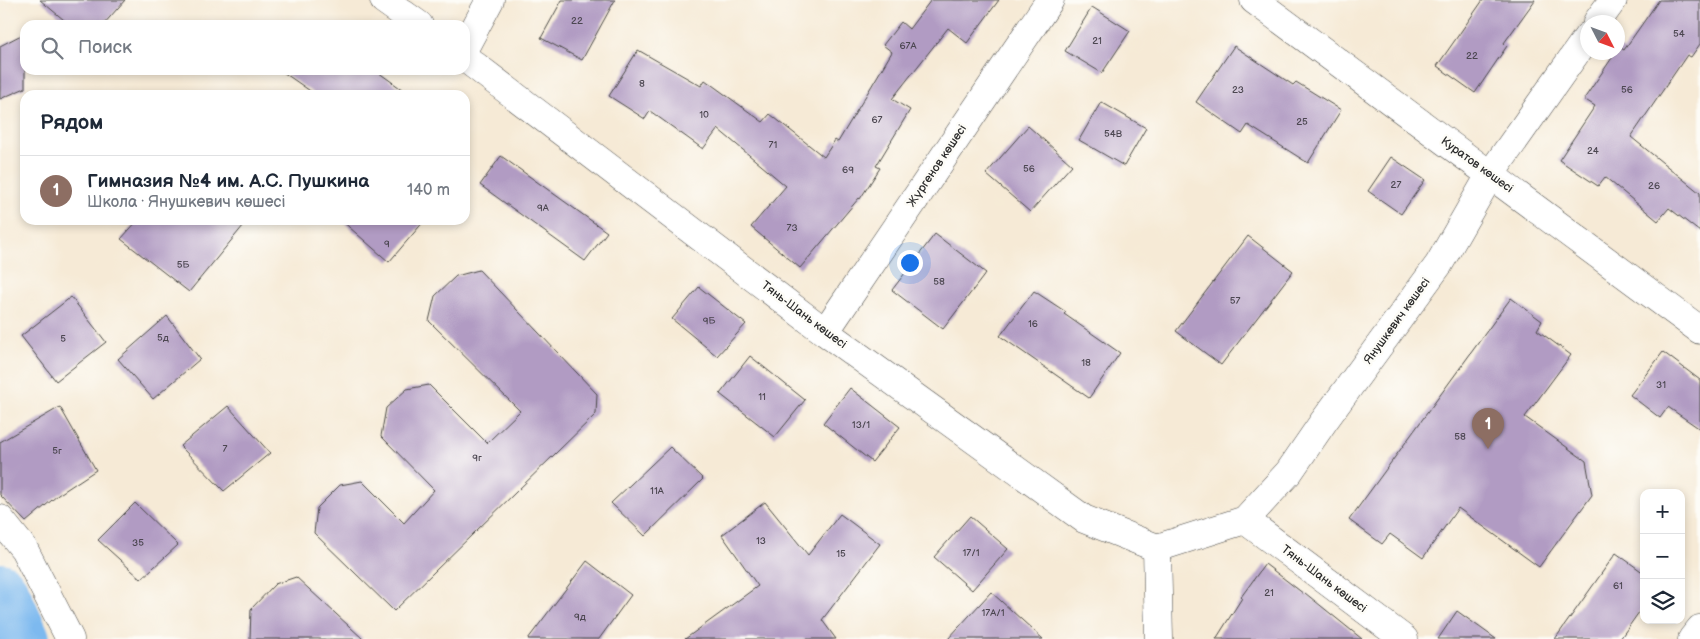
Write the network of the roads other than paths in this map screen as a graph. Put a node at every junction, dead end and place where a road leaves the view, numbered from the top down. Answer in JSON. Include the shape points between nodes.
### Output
{"nodes":[{"id":1,"x":384,"y":0,"type":"edge"},
{"id":2,"x":490,"y":0,"type":"edge"},
{"id":3,"x":1050,"y":0,"type":"edge"},
{"id":4,"x":1254,"y":0,"type":"edge"},
{"id":5,"x":1613,"y":0,"type":"edge"},
{"id":6,"x":1602,"y":15,"type":"edge"},
{"id":7,"x":412,"y":20,"type":"edge"},
{"id":8,"x":470,"y":38,"type":"edge"},
{"id":9,"x":1580,"y":47,"type":"edge"},
{"id":10,"x":470,"y":62,"type":"edge"},
{"id":11,"x":1490,"y":175,"type":"junction"},
{"id":12,"x":1700,"y":330,"type":"edge"},
{"id":13,"x":825,"y":332,"type":"junction"},
{"id":14,"x":0,"y":519,"type":"edge"},
{"id":15,"x":1245,"y":520,"type":"junction"},
{"id":16,"x":1157,"y":548,"type":"junction"},
{"id":17,"x":1700,"y":629,"type":"edge"},
{"id":18,"x":70,"y":639,"type":"edge"},
{"id":19,"x":1159,"y":639,"type":"edge"},
{"id":20,"x":1404,"y":639,"type":"edge"},
{"id":21,"x":1692,"y":639,"type":"edge"}],
"edges":[{"from":1,"to":7,"type":"street"},
{"from":2,"to":8,"type":"street"},
{"from":3,"to":13,"type":"street","name":"Жүргенов көшесі"},
{"from":4,"to":11,"type":"street","name":"Куратов көшесі"},
{"from":5,"to":6,"type":"street"},
{"from":9,"to":11,"type":"street","name":"Янушкевич көшесі"},
{"from":10,"to":13,"type":"street","name":"Тянь-Шань көшесі"},
{"from":11,"to":12,"type":"street","name":"Куратов көшесі"},
{"from":11,"to":15,"type":"street","name":"Янушкевич көшесі","via":[[1439,264],[1289,472]]},
{"from":13,"to":16,"type":"street","name":"Тянь-Шань көшесі","via":[[1084,519]]},
{"from":14,"to":18,"type":"street","via":[[24,549]]},
{"from":15,"to":16,"type":"street","name":"Янушкевич көшесі"},
{"from":15,"to":20,"type":"street","name":"Тянь-Шань көшесі"},
{"from":16,"to":19,"type":"street"},
{"from":17,"to":21,"type":"street"}]}
